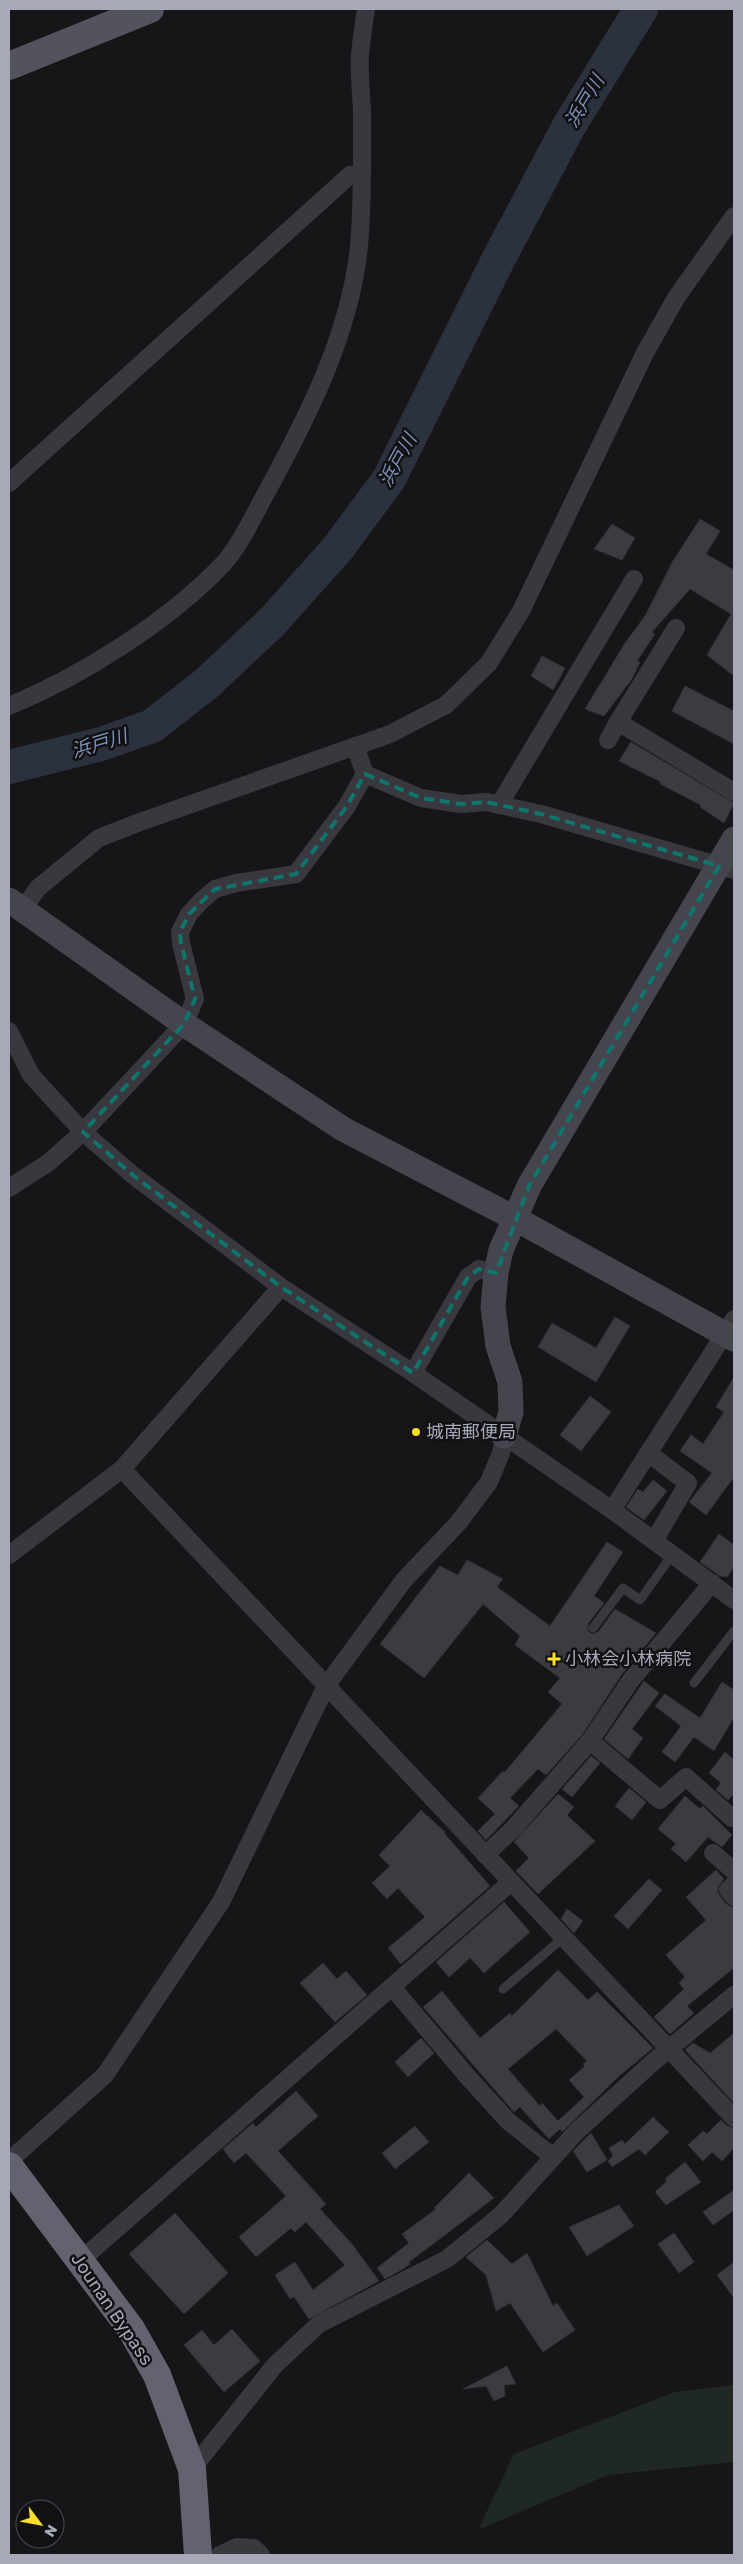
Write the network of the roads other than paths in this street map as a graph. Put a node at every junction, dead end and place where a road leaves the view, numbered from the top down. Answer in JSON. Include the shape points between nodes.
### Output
{"nodes":[{"id":1,"x":150,"y":9,"type":"edge"},
{"id":2,"x":366,"y":9,"type":"edge"},
{"id":3,"x":9,"y":66,"type":"edge"},
{"id":4,"x":361,"y":174,"type":"junction"},
{"id":5,"x":734,"y":216,"type":"edge"},
{"id":6,"x":9,"y":483,"type":"edge"},
{"id":7,"x":634,"y":579,"type":"dead end"},
{"id":8,"x":676,"y":628,"type":"dead end"},
{"id":9,"x":9,"y":706,"type":"edge"},
{"id":10,"x":618,"y":722,"type":"junction"},
{"id":11,"x":608,"y":740,"type":"dead end"},
{"id":12,"x":355,"y":746,"type":"junction"},
{"id":13,"x":365,"y":774,"type":"junction"},
{"id":14,"x":734,"y":792,"type":"edge"},
{"id":15,"x":499,"y":805,"type":"junction"},
{"id":16,"x":734,"y":839,"type":"edge"},
{"id":17,"x":726,"y":868,"type":"edge"},
{"id":18,"x":16,"y":904,"type":"edge"},
{"id":19,"x":184,"y":1024,"type":"junction"},
{"id":20,"x":9,"y":1031,"type":"edge"},
{"id":21,"x":83,"y":1132,"type":"junction"},
{"id":22,"x":9,"y":1188,"type":"edge"},
{"id":23,"x":514,"y":1218,"type":"junction"},
{"id":24,"x":496,"y":1272,"type":"junction"},
{"id":25,"x":281,"y":1287,"type":"junction"},
{"id":26,"x":731,"y":1331,"type":"edge"},
{"id":27,"x":413,"y":1372,"type":"junction"},
{"id":28,"x":504,"y":1436,"type":"junction"},
{"id":29,"x":648,"y":1453,"type":"junction"},
{"id":30,"x":122,"y":1469,"type":"junction"},
{"id":31,"x":612,"y":1510,"type":"junction"},
{"id":32,"x":654,"y":1541,"type":"junction"},
{"id":33,"x":9,"y":1555,"type":"edge"},
{"id":34,"x":672,"y":1555,"type":"junction"},
{"id":35,"x":712,"y":1583,"type":"junction"},
{"id":36,"x":734,"y":1600,"type":"edge"},
{"id":37,"x":593,"y":1628,"type":"dead end"},
{"id":38,"x":734,"y":1631,"type":"edge"},
{"id":39,"x":694,"y":1683,"type":"dead end"},
{"id":40,"x":326,"y":1686,"type":"junction"},
{"id":41,"x":590,"y":1741,"type":"junction"},
{"id":42,"x":734,"y":1816,"type":"edge"},
{"id":43,"x":713,"y":1853,"type":"dead end"},
{"id":44,"x":485,"y":1855,"type":"junction"},
{"id":45,"x":734,"y":1871,"type":"edge"},
{"id":46,"x":511,"y":1882,"type":"junction"},
{"id":47,"x":734,"y":1884,"type":"edge"},
{"id":48,"x":734,"y":1898,"type":"edge"},
{"id":49,"x":563,"y":1938,"type":"junction"},
{"id":50,"x":392,"y":1987,"type":"junction"},
{"id":51,"x":503,"y":1989,"type":"dead end"},
{"id":52,"x":734,"y":1995,"type":"edge"},
{"id":53,"x":669,"y":2051,"type":"junction"},
{"id":54,"x":734,"y":2118,"type":"edge"},
{"id":55,"x":553,"y":2157,"type":"junction"},
{"id":56,"x":9,"y":2161,"type":"edge"},
{"id":57,"x":9,"y":2166,"type":"edge"},
{"id":58,"x":81,"y":2260,"type":"junction"},
{"id":59,"x":192,"y":2469,"type":"junction"},
{"id":60,"x":198,"y":2555,"type":"edge"},
{"id":61,"x":220,"y":2555,"type":"edge"},
{"id":62,"x":261,"y":2555,"type":"edge"}],
"edges":[{"from":1,"to":3,"type":"main road"},
{"from":2,"to":4,"type":"street","via":[[360,56]]},
{"from":4,"to":6,"type":"street","via":[[350,176]]},
{"from":4,"to":9,"type":"street","via":[[359,247],[348,303],[335,345],[302,429],[225,562],[185,601],[105,656],[37,695]]},
{"from":5,"to":12,"type":"street","via":[[676,298],[644,353],[521,611],[489,663],[446,705],[390,734]]},
{"from":7,"to":15,"type":"street"},
{"from":8,"to":10,"type":"street"},
{"from":10,"to":11,"type":"street"},
{"from":10,"to":14,"type":"street"},
{"from":12,"to":13,"type":"street"},
{"from":12,"to":18,"type":"street","via":[[99,838]]},
{"from":13,"to":15,"type":"street","via":[[421,798]]},
{"from":13,"to":19,"type":"street","via":[[348,806],[296,874],[216,889],[189,914],[180,932],[180,943],[195,1000]]},
{"from":15,"to":17,"type":"street","via":[[541,814]]},
{"from":16,"to":17,"type":"street"},
{"from":17,"to":23,"type":"street","via":[[528,1186]]},
{"from":18,"to":19,"type":"street"},
{"from":19,"to":21,"type":"street"},
{"from":19,"to":23,"type":"street","via":[[343,1129]]},
{"from":20,"to":21,"type":"street","via":[[30,1075]]},
{"from":21,"to":22,"type":"street","via":[[48,1163]]},
{"from":21,"to":25,"type":"street","via":[[134,1176]]},
{"from":23,"to":24,"type":"street"},
{"from":23,"to":26,"type":"street"},
{"from":24,"to":27,"type":"street","via":[[479,1269],[468,1277]]},
{"from":24,"to":28,"type":"street","via":[[493,1307],[498,1346],[510,1382],[511,1412]]},
{"from":25,"to":27,"type":"street"},
{"from":25,"to":30,"type":"street"},
{"from":26,"to":29,"type":"street"},
{"from":27,"to":28,"type":"street"},
{"from":28,"to":31,"type":"street"},
{"from":28,"to":40,"type":"street","via":[[489,1482],[459,1522],[404,1580]]},
{"from":29,"to":31,"type":"street"},
{"from":29,"to":32,"type":"street","via":[[688,1484]]},
{"from":30,"to":33,"type":"street"},
{"from":30,"to":40,"type":"street"},
{"from":31,"to":32,"type":"street"},
{"from":32,"to":34,"type":"street"},
{"from":34,"to":35,"type":"street"},
{"from":34,"to":37,"type":"lane","via":[[640,1600],[623,1588]]},
{"from":35,"to":36,"type":"street"},
{"from":35,"to":41,"type":"street","via":[[632,1680]]},
{"from":38,"to":39,"type":"lane"},
{"from":40,"to":44,"type":"street"},
{"from":40,"to":56,"type":"street","via":[[221,1902],[199,1935],[105,2075]]},
{"from":41,"to":42,"type":"street","via":[[660,1800],[686,1777],[732,1818]]},
{"from":41,"to":44,"type":"street","via":[[514,1829]]},
{"from":43,"to":45,"type":"street"},
{"from":44,"to":46,"type":"street"},
{"from":46,"to":49,"type":"street"},
{"from":46,"to":50,"type":"street"},
{"from":47,"to":48,"type":"street","via":[[728,1890]]},
{"from":49,"to":51,"type":"lane"},
{"from":49,"to":53,"type":"street"},
{"from":50,"to":55,"type":"street","via":[[508,2121]]},
{"from":50,"to":58,"type":"street"},
{"from":52,"to":53,"type":"street"},
{"from":53,"to":54,"type":"street"},
{"from":53,"to":55,"type":"street","via":[[576,2132]]},
{"from":55,"to":59,"type":"street","via":[[501,2215],[447,2259],[319,2324],[275,2365]]},
{"from":57,"to":58,"type":"highway","name":"Jounan Bypass"},
{"from":58,"to":59,"type":"highway","name":"Jounan Bypass","via":[[130,2329],[157,2375]]},
{"from":59,"to":60,"type":"highway","name":"Jounan Bypass"},
{"from":61,"to":62,"type":"street","via":[[237,2547],[254,2548]]}]}
